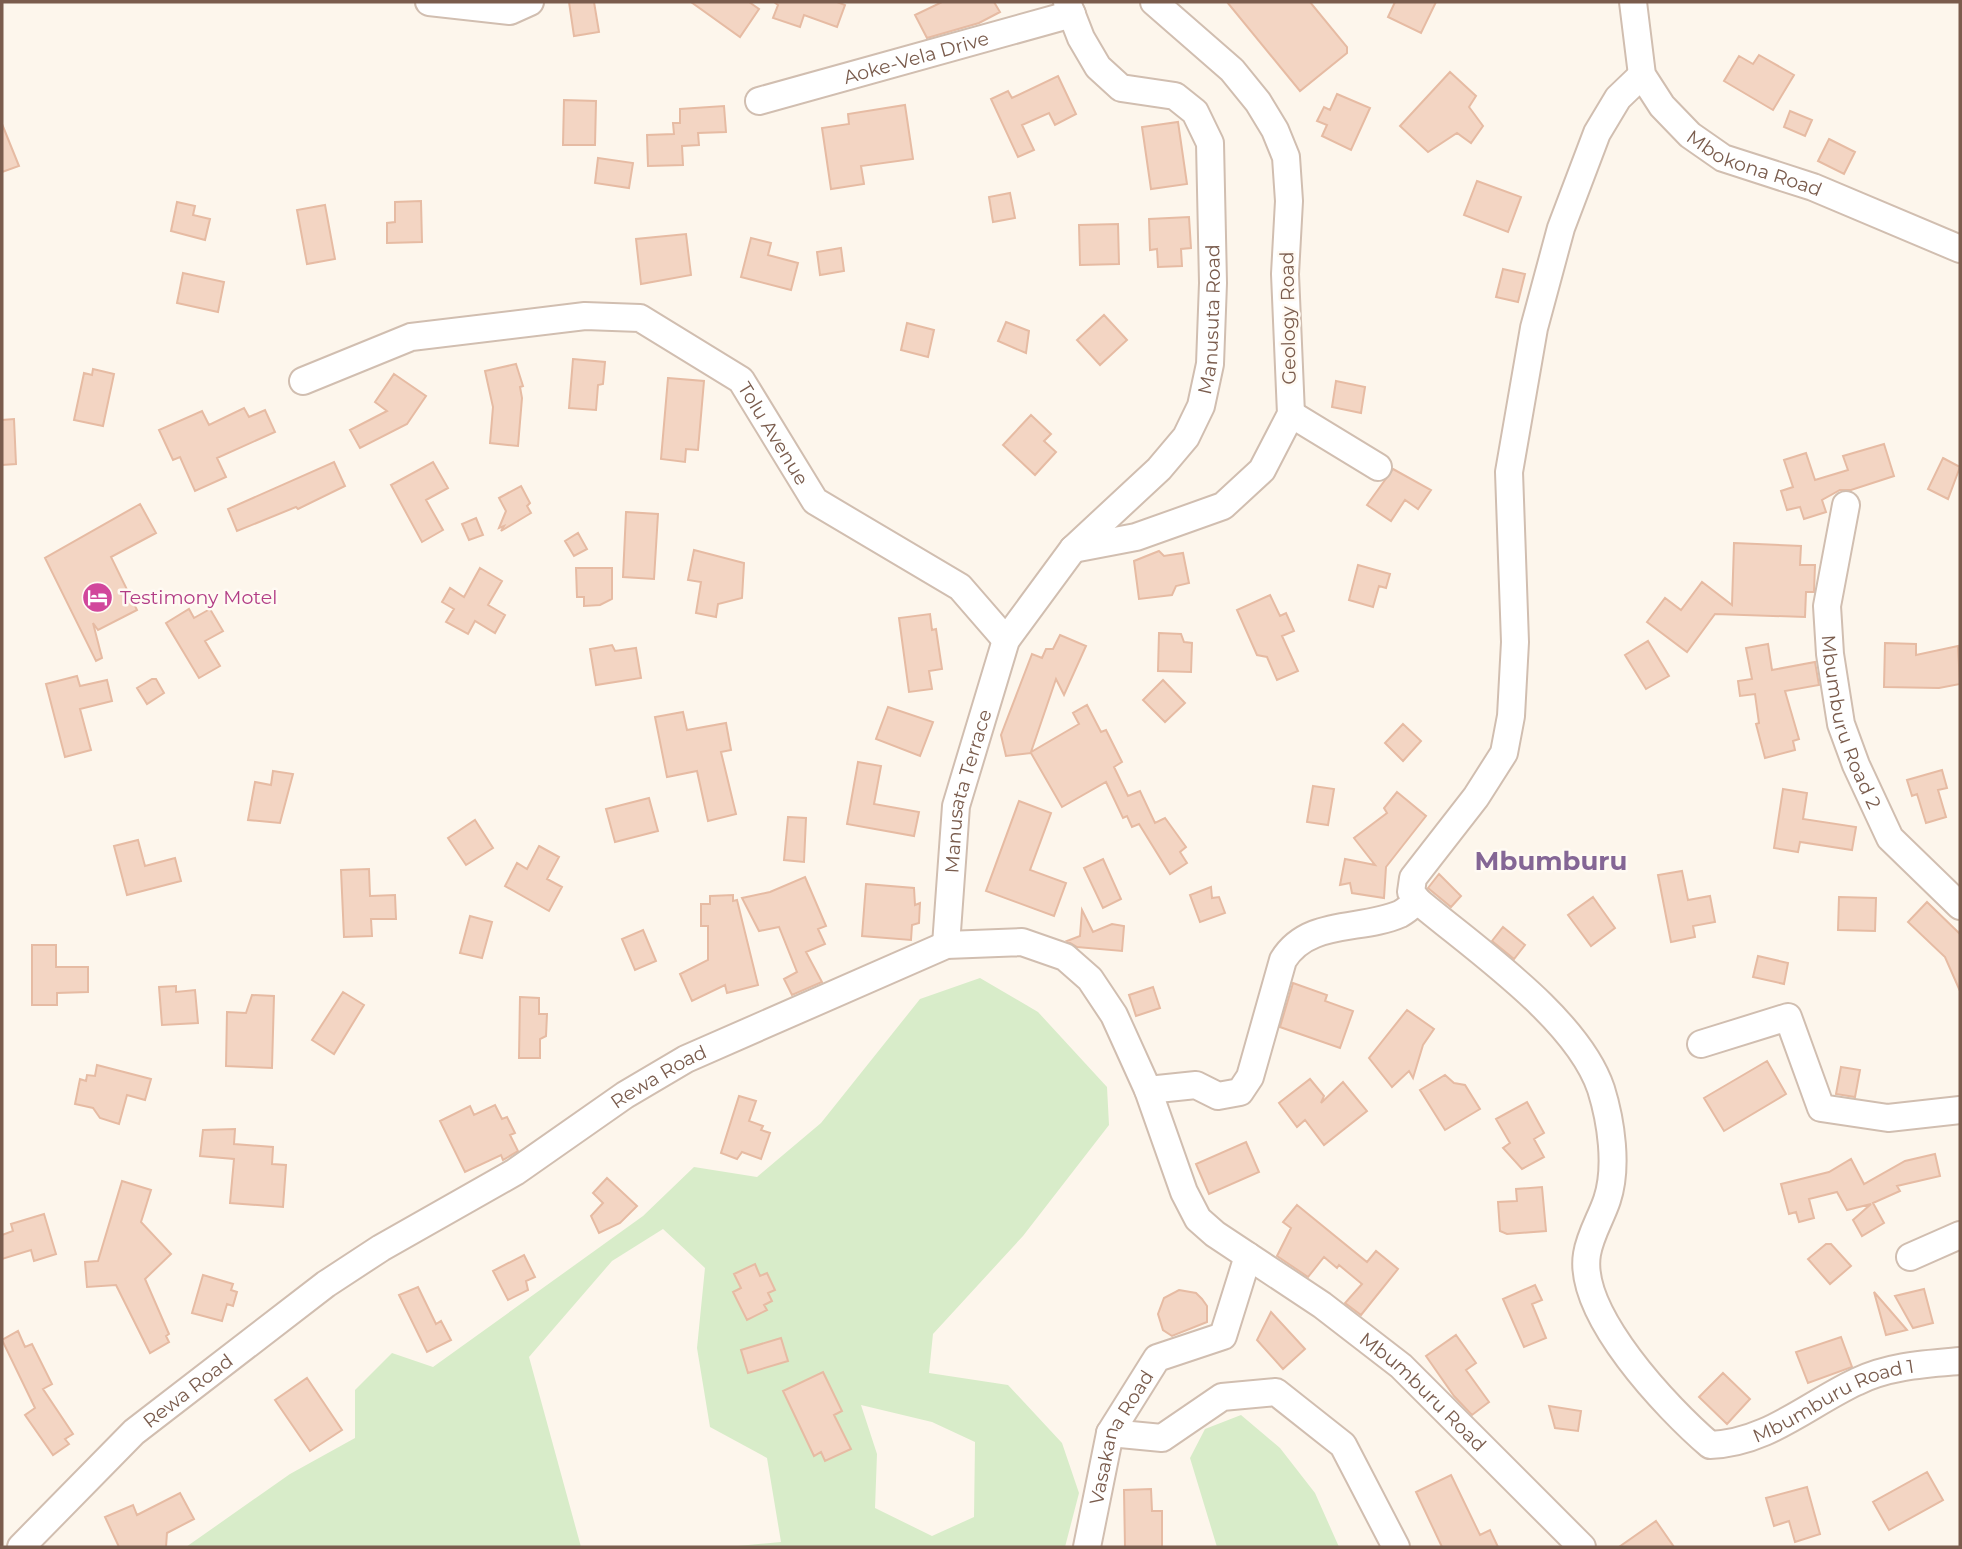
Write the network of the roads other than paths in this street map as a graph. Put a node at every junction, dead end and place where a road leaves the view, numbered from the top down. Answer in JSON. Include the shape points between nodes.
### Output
{"nodes":[{"id":1,"x":429,"y":2,"type":"edge"},
{"id":2,"x":530,"y":2,"type":"edge"},
{"id":3,"x":1154,"y":2,"type":"edge"},
{"id":4,"x":1633,"y":2,"type":"edge"},
{"id":5,"x":1070,"y":8,"type":"edge"},
{"id":6,"x":1642,"y":75,"type":"junction"},
{"id":7,"x":759,"y":101,"type":"dead end"},
{"id":8,"x":1956,"y":239,"type":"edge"},
{"id":9,"x":303,"y":381,"type":"dead end"},
{"id":10,"x":1291,"y":414,"type":"junction"},
{"id":11,"x":1378,"y":467,"type":"dead end"},
{"id":12,"x":1846,"y":505,"type":"dead end"},
{"id":13,"x":1073,"y":549,"type":"junction"},
{"id":14,"x":1006,"y":640,"type":"junction"},
{"id":15,"x":1418,"y":901,"type":"junction"},
{"id":16,"x":1960,"y":906,"type":"edge"},
{"id":17,"x":946,"y":945,"type":"junction"},
{"id":18,"x":1701,"y":1044,"type":"dead end"},
{"id":19,"x":1148,"y":1090,"type":"junction"},
{"id":20,"x":1960,"y":1110,"type":"edge"},
{"id":21,"x":1960,"y":1235,"type":"edge"},
{"id":22,"x":1248,"y":1256,"type":"junction"},
{"id":23,"x":1910,"y":1257,"type":"dead end"},
{"id":24,"x":1960,"y":1361,"type":"edge"},
{"id":25,"x":1110,"y":1433,"type":"junction"},
{"id":26,"x":21,"y":1547,"type":"edge"},
{"id":27,"x":1087,"y":1547,"type":"edge"},
{"id":28,"x":1396,"y":1547,"type":"edge"},
{"id":29,"x":1582,"y":1547,"type":"edge"}],
"edges":[{"from":1,"to":2,"type":"street","via":[[510,11]]},
{"from":3,"to":10,"type":"street","name":"Geology Road","via":[[1232,70],[1258,102],[1286,157]]},
{"from":4,"to":6,"type":"street","name":"Mbokona Road"},
{"from":5,"to":7,"type":"street","name":"Aoke-Vela Drive"},
{"from":5,"to":13,"type":"street","name":"Manusuta Road","via":[[1098,67],[1121,88],[1175,96],[1195,112],[1210,143],[1213,225],[1210,363],[1201,406],[1186,437],[1158,469]]},
{"from":6,"to":8,"type":"street","name":"Mbokona Road","via":[[1662,106],[1690,135],[1723,158]]},
{"from":6,"to":15,"type":"street","via":[[1618,98],[1597,133],[1562,228],[1534,328],[1508,472],[1515,642],[1504,753],[1413,878],[1411,892]]},
{"from":9,"to":14,"type":"street","name":"Tolu Avenue","via":[[411,337],[584,316],[640,318],[741,380],[815,501],[960,587]]},
{"from":10,"to":11,"type":"street"},
{"from":10,"to":13,"type":"street","name":"Geology Road","via":[[1262,470],[1223,506],[1136,537]]},
{"from":12,"to":16,"type":"street","name":"Mbumburu Road 2","via":[[1827,606],[1841,724],[1889,838]]},
{"from":13,"to":14,"type":"street","name":"Manusuta Road"},
{"from":14,"to":17,"type":"street","name":"Manusata Terrace","via":[[956,806]]},
{"from":15,"to":19,"type":"street","via":[[1401,914],[1316,933],[1291,947],[1283,960],[1250,1077],[1240,1092],[1218,1096],[1196,1085]]},
{"from":15,"to":24,"type":"street","name":"Mbumburu Road 1","via":[[1545,1009],[1589,1062],[1601,1089],[1611,1151],[1608,1198],[1586,1257],[1595,1304],[1618,1342],[1685,1423],[1710,1445],[1765,1433],[1857,1381],[1913,1364]]},
{"from":17,"to":19,"type":"street","name":"Rewa Road","via":[[1022,942],[1065,957],[1090,979],[1114,1015]]},
{"from":17,"to":26,"type":"street","name":"Rewa Road","via":[[686,1059],[625,1095],[515,1172],[381,1248],[326,1284],[134,1433]]},
{"from":18,"to":20,"type":"street","via":[[1788,1017],[1821,1108],[1888,1118]]},
{"from":19,"to":22,"type":"street","name":"Rewa Road","via":[[1198,1219]]},
{"from":21,"to":23,"type":"street"},
{"from":22,"to":25,"type":"street","name":"Vasakana Road","via":[[1223,1336],[1157,1358]]},
{"from":22,"to":29,"type":"street","name":"Mbumburu Road","via":[[1401,1366]]},
{"from":25,"to":27,"type":"street","name":"Vasakana Road"},
{"from":25,"to":28,"type":"street","via":[[1162,1438],[1222,1397],[1276,1392],[1343,1446]]}]}
